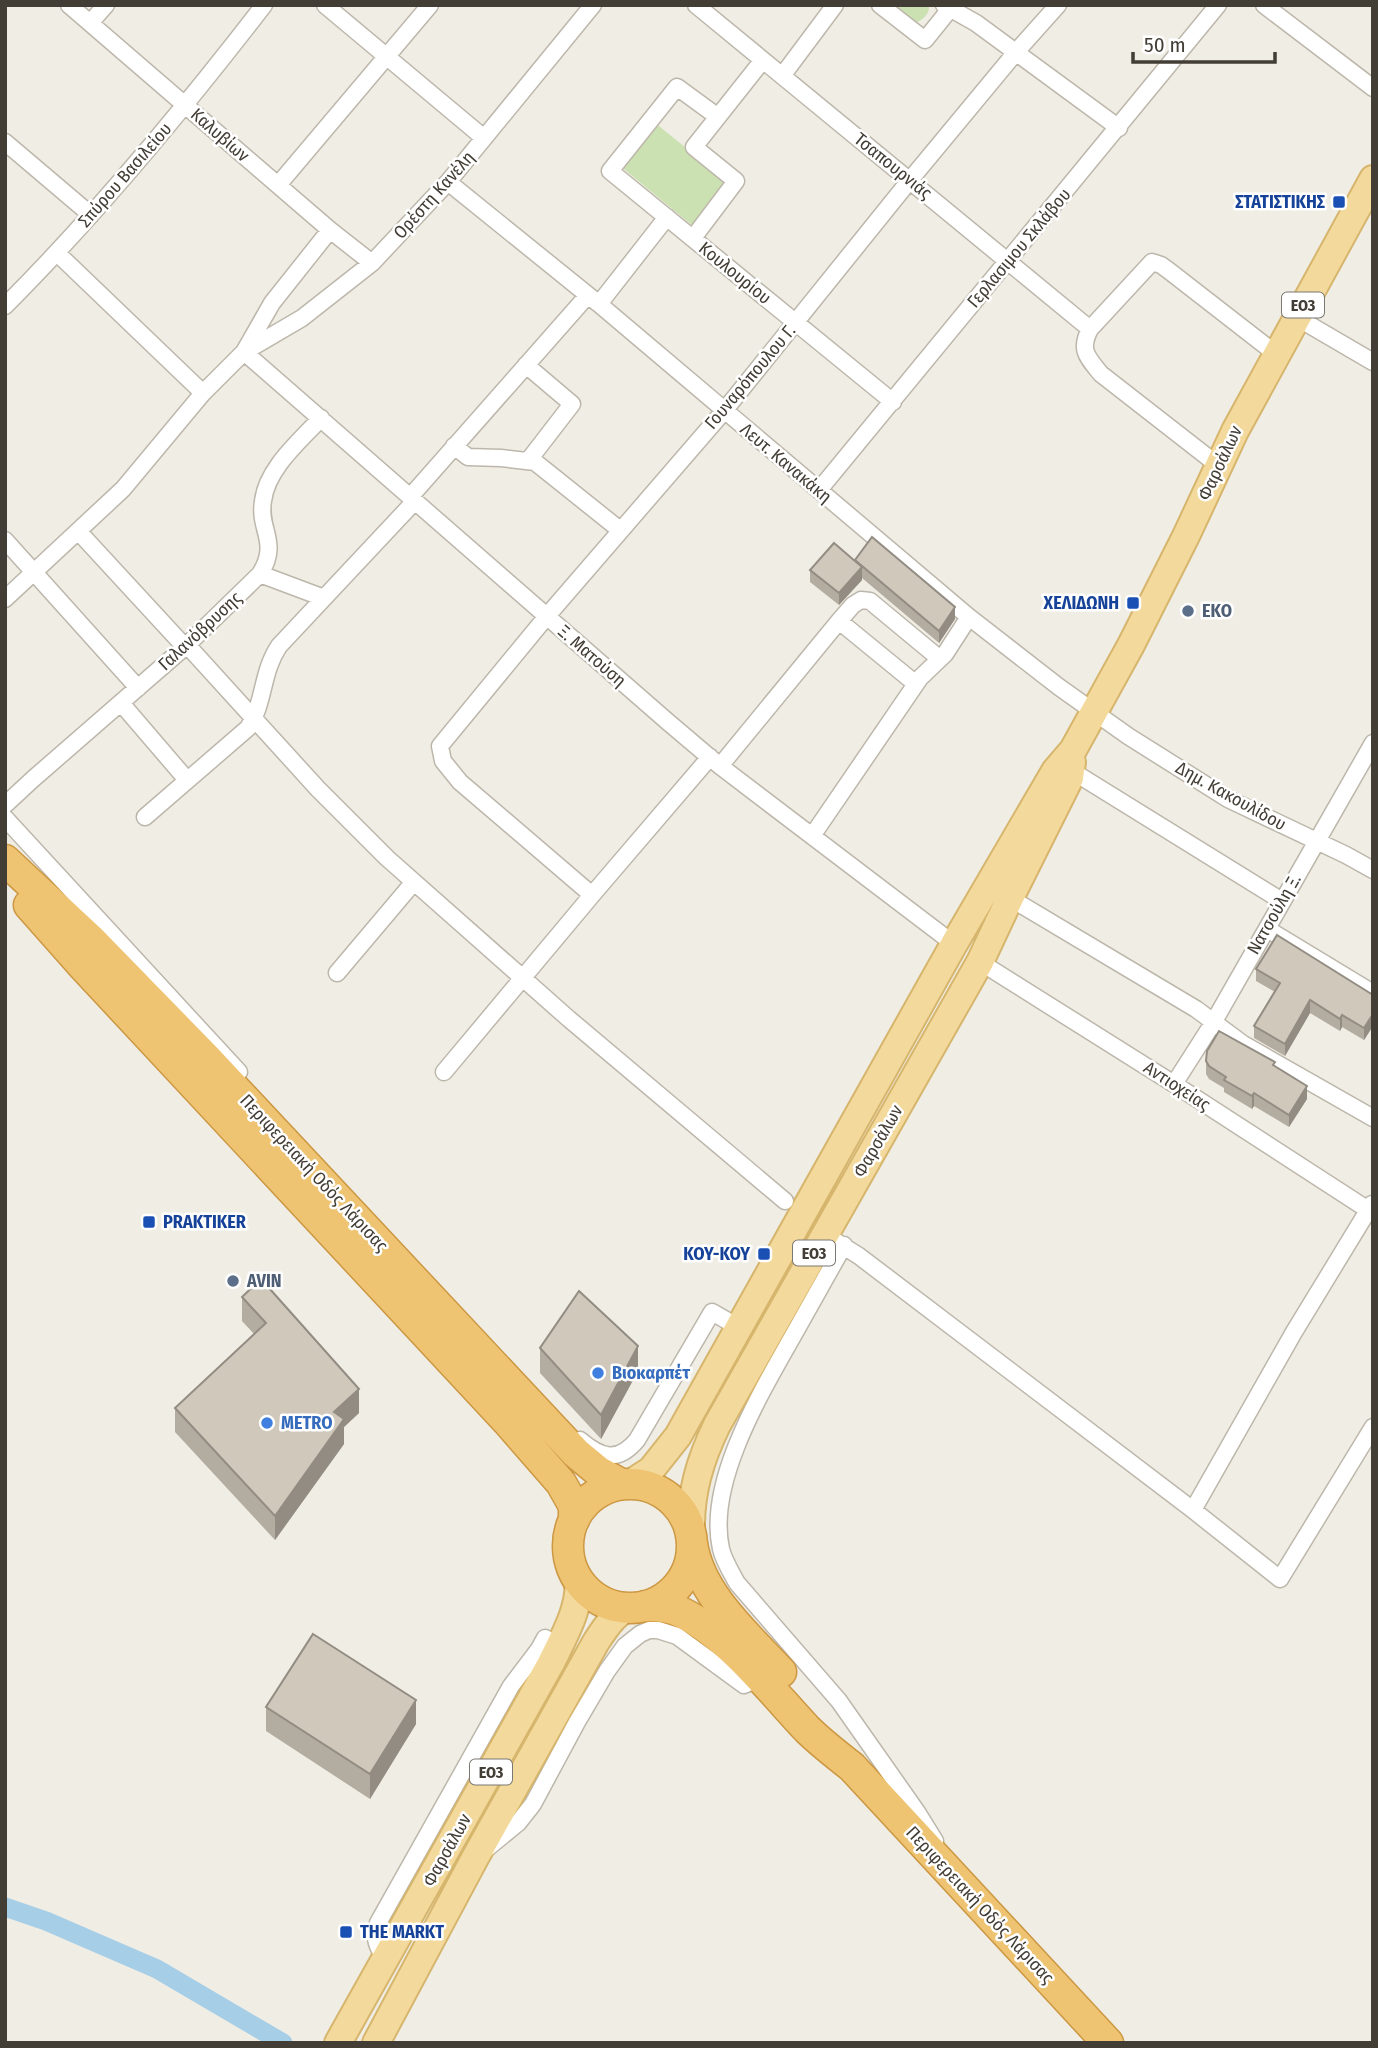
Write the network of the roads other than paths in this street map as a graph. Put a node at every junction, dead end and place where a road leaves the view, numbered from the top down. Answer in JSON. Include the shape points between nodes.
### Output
{"nodes":[{"id":1,"x":69,"y":5,"type":"edge"},
{"id":2,"x":106,"y":5,"type":"edge"},
{"id":3,"x":264,"y":5,"type":"edge"},
{"id":4,"x":325,"y":5,"type":"edge"},
{"id":5,"x":430,"y":5,"type":"edge"},
{"id":6,"x":593,"y":5,"type":"edge"},
{"id":7,"x":696,"y":5,"type":"edge"},
{"id":8,"x":835,"y":5,"type":"edge"},
{"id":9,"x":880,"y":5,"type":"edge"},
{"id":10,"x":1058,"y":5,"type":"edge"},
{"id":11,"x":1219,"y":5,"type":"edge"},
{"id":12,"x":1264,"y":5,"type":"edge"},
{"id":13,"x":947,"y":7,"type":"edge"},
{"id":14,"x":90,"y":23,"type":"junction"},
{"id":15,"x":1016,"y":52,"type":"junction"},
{"id":16,"x":386,"y":57,"type":"junction"},
{"id":17,"x":762,"y":60,"type":"junction"},
{"id":18,"x":782,"y":75,"type":"junction"},
{"id":19,"x":1373,"y":88,"type":"edge"},
{"id":20,"x":186,"y":105,"type":"junction"},
{"id":21,"x":718,"y":117,"type":"junction"},
{"id":22,"x":1119,"y":128,"type":"junction"},
{"id":23,"x":484,"y":138,"type":"junction"},
{"id":24,"x":5,"y":142,"type":"edge"},
{"id":25,"x":1373,"y":179,"type":"edge"},
{"id":26,"x":910,"y":180,"type":"junction"},
{"id":27,"x":448,"y":182,"type":"junction"},
{"id":28,"x":278,"y":185,"type":"junction"},
{"id":29,"x":92,"y":215,"type":"junction"},
{"id":30,"x":667,"y":217,"type":"junction"},
{"id":31,"x":330,"y":230,"type":"junction"},
{"id":32,"x":693,"y":238,"type":"junction"},
{"id":33,"x":57,"y":253,"type":"junction"},
{"id":34,"x":1008,"y":260,"type":"junction"},
{"id":35,"x":372,"y":263,"type":"junction"},
{"id":36,"x":593,"y":299,"type":"junction"},
{"id":37,"x":5,"y":306,"type":"edge"},
{"id":38,"x":1296,"y":317,"type":"junction"},
{"id":39,"x":796,"y":322,"type":"junction"},
{"id":40,"x":1090,"y":329,"type":"junction"},
{"id":41,"x":244,"y":352,"type":"junction"},
{"id":42,"x":1276,"y":354,"type":"junction"},
{"id":43,"x":1373,"y":362,"type":"edge"},
{"id":44,"x":526,"y":365,"type":"junction"},
{"id":45,"x":203,"y":393,"type":"junction"},
{"id":46,"x":893,"y":402,"type":"junction"},
{"id":47,"x":724,"y":411,"type":"junction"},
{"id":48,"x":321,"y":418,"type":"junction"},
{"id":49,"x":454,"y":446,"type":"junction"},
{"id":50,"x":528,"y":461,"type":"junction"},
{"id":51,"x":1219,"y":466,"type":"junction"},
{"id":52,"x":819,"y":490,"type":"junction"},
{"id":53,"x":413,"y":499,"type":"junction"},
{"id":54,"x":620,"y":530,"type":"junction"},
{"id":55,"x":78,"y":531,"type":"junction"},
{"id":56,"x":5,"y":540,"type":"edge"},
{"id":57,"x":34,"y":573,"type":"junction"},
{"id":58,"x":260,"y":574,"type":"junction"},
{"id":59,"x":324,"y":598,"type":"junction"},
{"id":60,"x":5,"y":599,"type":"edge"},
{"id":61,"x":547,"y":616,"type":"junction"},
{"id":62,"x":969,"y":617,"type":"junction"},
{"id":63,"x":839,"y":621,"type":"junction"},
{"id":64,"x":186,"y":646,"type":"junction"},
{"id":65,"x":940,"y":659,"type":"junction"},
{"id":66,"x":916,"y":684,"type":"junction"},
{"id":67,"x":138,"y":688,"type":"junction"},
{"id":68,"x":121,"y":703,"type":"junction"},
{"id":69,"x":1094,"y":713,"type":"junction"},
{"id":70,"x":254,"y":719,"type":"junction"},
{"id":71,"x":1372,"y":745,"type":"edge"},
{"id":72,"x":1072,"y":760,"type":"junction"},
{"id":73,"x":715,"y":761,"type":"junction"},
{"id":74,"x":187,"y":780,"type":"junction"},
{"id":75,"x":5,"y":805,"type":"edge"},
{"id":76,"x":145,"y":817,"type":"dead end"},
{"id":77,"x":5,"y":818,"type":"edge"},
{"id":78,"x":812,"y":836,"type":"junction"},
{"id":79,"x":1316,"y":841,"type":"junction"},
{"id":80,"x":5,"y":860,"type":"edge"},
{"id":81,"x":1373,"y":870,"type":"edge"},
{"id":82,"x":5,"y":874,"type":"edge"},
{"id":83,"x":414,"y":883,"type":"junction"},
{"id":84,"x":592,"y":895,"type":"junction"},
{"id":85,"x":1010,"y":898,"type":"junction"},
{"id":86,"x":1282,"y":901,"type":"junction"},
{"id":87,"x":1266,"y":928,"type":"junction"},
{"id":88,"x":954,"y":944,"type":"junction"},
{"id":89,"x":980,"y":962,"type":"junction"},
{"id":90,"x":337,"y":973,"type":"dead end"},
{"id":91,"x":523,"y":978,"type":"junction"},
{"id":92,"x":1373,"y":993,"type":"edge"},
{"id":93,"x":1213,"y":1023,"type":"junction"},
{"id":94,"x":444,"y":1073,"type":"dead end"},
{"id":95,"x":1174,"y":1084,"type":"junction"},
{"id":96,"x":1373,"y":1118,"type":"edge"},
{"id":97,"x":785,"y":1201,"type":"dead end"},
{"id":98,"x":1371,"y":1209,"type":"edge"},
{"id":99,"x":834,"y":1240,"type":"junction"},
{"id":100,"x":738,"y":1327,"type":"junction"},
{"id":101,"x":545,"y":1412,"type":"junction"},
{"id":102,"x":1373,"y":1427,"type":"edge"},
{"id":103,"x":626,"y":1484,"type":"junction"},
{"id":104,"x":1193,"y":1510,"type":"junction"},
{"id":105,"x":574,"y":1520,"type":"junction"},
{"id":106,"x":691,"y":1537,"type":"junction"},
{"id":107,"x":578,"y":1578,"type":"junction"},
{"id":108,"x":637,"y":1606,"type":"junction"},
{"id":109,"x":752,"y":1681,"type":"junction"},
{"id":110,"x":852,"y":1767,"type":"junction"},
{"id":111,"x":475,"y":1858,"type":"junction"},
{"id":112,"x":950,"y":1872,"type":"junction"},
{"id":113,"x":338,"y":2042,"type":"edge"},
{"id":114,"x":376,"y":2043,"type":"edge"},
{"id":115,"x":1108,"y":2043,"type":"edge"}],
"edges":[{"from":1,"to":14,"type":"street","name":"Καλυβίων"},
{"from":2,"to":14,"type":"street"},
{"from":3,"to":20,"type":"street","name":"Σπύρου Βασιλείου"},
{"from":4,"to":16,"type":"street"},
{"from":5,"to":16,"type":"street"},
{"from":6,"to":23,"type":"street","name":"Ορέστη Κανέλη"},
{"from":7,"to":17,"type":"street","name":"Τσαπουρνιάς"},
{"from":8,"to":18,"type":"street"},
{"from":9,"to":13,"type":"street","via":[[925,40]]},
{"from":10,"to":15,"type":"street","name":"Γουναρόπουλου Γ."},
{"from":11,"to":22,"type":"street","name":"Γερλασιμου Σκλάβου"},
{"from":12,"to":19,"type":"street"},
{"from":13,"to":15,"type":"street"},
{"from":14,"to":20,"type":"street","name":"Καλυβίων"},
{"from":15,"to":22,"type":"street"},
{"from":15,"to":26,"type":"street","name":"Γουναρόπουλου Γ."},
{"from":16,"to":23,"type":"street"},
{"from":16,"to":28,"type":"street"},
{"from":17,"to":18,"type":"street","name":"Τσαπουρνιάς"},
{"from":17,"to":21,"type":"street"},
{"from":18,"to":26,"type":"street","name":"Τσαπουρνιάς"},
{"from":20,"to":28,"type":"street","name":"Καλυβίων"},
{"from":20,"to":29,"type":"street","name":"Σπύρου Βασιλείου"},
{"from":21,"to":30,"type":"street","name":"Κουλουρίου","via":[[677,87],[610,171]]},
{"from":21,"to":32,"type":"street","via":[[694,147],[736,181]]},
{"from":22,"to":34,"type":"street","name":"Γερλασιμου Σκλάβου"},
{"from":23,"to":27,"type":"street","name":"Ορέστη Κανέλη"},
{"from":24,"to":29,"type":"street"},
{"from":25,"to":38,"type":"main road","name":"Φαρσάλων","number":"ΕΟ3"},
{"from":26,"to":34,"type":"street","name":"Τσαπουρνιάς"},
{"from":26,"to":39,"type":"street","name":"Γουναρόπουλου Γ."},
{"from":27,"to":35,"type":"street","name":"Ορέστη Κανέλη"},
{"from":27,"to":36,"type":"street","name":"Λευτ. Κανακάκη"},
{"from":28,"to":31,"type":"street","name":"Καλυβίων"},
{"from":29,"to":33,"type":"street","name":"Σπύρου Βασιλείου"},
{"from":30,"to":32,"type":"street","name":"Κουλουρίου"},
{"from":30,"to":36,"type":"street"},
{"from":31,"to":35,"type":"street","name":"Καλυβίων"},
{"from":31,"to":41,"type":"street","name":"Ορέστη Κανέλη","via":[[272,303]]},
{"from":32,"to":39,"type":"street","name":"Κουλουρίου"},
{"from":33,"to":37,"type":"street","name":"Σπύρου Βασιλείου"},
{"from":33,"to":45,"type":"street"},
{"from":34,"to":40,"type":"street","name":"Τσαπουρνιάς"},
{"from":34,"to":46,"type":"street","name":"Γερλασιμου Σκλάβου"},
{"from":35,"to":41,"type":"street","name":"Ορέστη Κανέλη","via":[[302,318]]},
{"from":36,"to":44,"type":"street"},
{"from":36,"to":47,"type":"street","name":"Λευτ. Κανακάκη"},
{"from":38,"to":42,"type":"main road","name":"Φαρσάλων","number":"ΕΟ3"},
{"from":38,"to":43,"type":"street"},
{"from":39,"to":46,"type":"street","name":"Κουλουρίου"},
{"from":39,"to":47,"type":"street","name":"Γουναρόπουλου Γ."},
{"from":40,"to":42,"type":"street","via":[[1152,262]]},
{"from":40,"to":51,"type":"street","via":[[1084,340],[1087,356],[1101,374]]},
{"from":41,"to":45,"type":"street","name":"Ορέστη Κανέλη"},
{"from":41,"to":48,"type":"street","name":"Ξ. Ματούση"},
{"from":42,"to":51,"type":"main road","name":"Φαρσάλων","number":"ΕΟ3"},
{"from":44,"to":49,"type":"street"},
{"from":44,"to":50,"type":"street","via":[[572,404]]},
{"from":45,"to":55,"type":"street","name":"Ορέστη Κανέλη","via":[[130,481]]},
{"from":46,"to":52,"type":"street","name":"Γερλασιμου Σκλάβου"},
{"from":47,"to":52,"type":"street","name":"Λευτ. Κανακάκη"},
{"from":47,"to":54,"type":"street","name":"Γουναρόπουλου Γ."},
{"from":48,"to":53,"type":"street","name":"Ξ. Ματούση"},
{"from":48,"to":58,"type":"street","via":[[267,486],[262,511],[269,550]]},
{"from":49,"to":50,"type":"street","via":[[468,457]]},
{"from":49,"to":53,"type":"street"},
{"from":50,"to":54,"type":"street","via":[[540,465]]},
{"from":51,"to":69,"type":"main road","name":"Φαρσάλων","number":"ΕΟ3"},
{"from":52,"to":62,"type":"street","name":"Λευτ. Κανακάκη"},
{"from":53,"to":59,"type":"street"},
{"from":53,"to":61,"type":"street","name":"Ξ. Ματούση"},
{"from":54,"to":61,"type":"street","name":"Γουναρόπουλου Γ."},
{"from":55,"to":57,"type":"street","name":"Ορέστη Κανέλη"},
{"from":55,"to":64,"type":"street"},
{"from":56,"to":57,"type":"street"},
{"from":57,"to":60,"type":"street","name":"Ορέστη Κανέλη"},
{"from":57,"to":67,"type":"street"},
{"from":58,"to":59,"type":"street"},
{"from":58,"to":64,"type":"street","name":"Γαλανόβρυσης"},
{"from":59,"to":70,"type":"street","via":[[271,658]]},
{"from":61,"to":73,"type":"street","name":"Ξ. Ματούση"},
{"from":61,"to":84,"type":"street","name":"Γουναρόπουλου Γ.","via":[[440,746],[443,761],[460,782]]},
{"from":62,"to":65,"type":"street"},
{"from":62,"to":69,"type":"street","name":"Λευτ. Κανακάκη"},
{"from":63,"to":65,"type":"street","via":[[857,602],[870,601]]},
{"from":63,"to":66,"type":"street"},
{"from":63,"to":73,"type":"street"},
{"from":64,"to":67,"type":"street","name":"Γαλανόβρυσης"},
{"from":64,"to":70,"type":"street"},
{"from":65,"to":66,"type":"street"},
{"from":66,"to":78,"type":"street"},
{"from":67,"to":68,"type":"street","name":"Γαλανόβρυσης"},
{"from":68,"to":74,"type":"street"},
{"from":68,"to":75,"type":"street","name":"Γαλανόβρυσης"},
{"from":69,"to":72,"type":"main road","name":"Φαρσάλων","number":"ΕΟ3"},
{"from":69,"to":79,"type":"street","name":"Δημ. Κακουλίδου","via":[[1228,799]]},
{"from":70,"to":74,"type":"street"},
{"from":70,"to":83,"type":"street","via":[[331,804]]},
{"from":71,"to":79,"type":"street","name":"Νατσούλη Ξ."},
{"from":72,"to":85,"type":"main road","name":"Φαρσάλων","number":"ΕΟ3","via":[[1070,778]]},
{"from":72,"to":86,"type":"street"},
{"from":72,"to":88,"type":"main road","name":"Φαρσάλων","number":"ΕΟ3","via":[[1055,771]]},
{"from":73,"to":78,"type":"street","name":"Ξ. Ματούση"},
{"from":73,"to":84,"type":"street"},
{"from":74,"to":76,"type":"street"},
{"from":77,"to":101,"type":"street"},
{"from":78,"to":88,"type":"street","name":"Ξ. Ματούση"},
{"from":79,"to":81,"type":"street","name":"Δημ. Κακουλίδου"},
{"from":79,"to":86,"type":"street","name":"Νατσούλη Ξ."},
{"from":80,"to":101,"type":"highway","name":"Περιφερειακή Οδός Λάρισας","via":[[177,1028]]},
{"from":82,"to":105,"type":"highway","name":"Περιφερειακή Οδός Λάρισας","via":[[74,956],[507,1420],[554,1474],[574,1506]]},
{"from":83,"to":90,"type":"street"},
{"from":83,"to":91,"type":"street"},
{"from":84,"to":91,"type":"street"},
{"from":85,"to":89,"type":"main road","name":"Φαρσάλων","number":"ΕΟ3"},
{"from":85,"to":93,"type":"street"},
{"from":86,"to":87,"type":"street","name":"Νατσούλη Ξ."},
{"from":87,"to":92,"type":"street"},
{"from":87,"to":93,"type":"street","name":"Νατσούλη Ξ."},
{"from":88,"to":100,"type":"main road","name":"Φαρσάλων","number":"ΕΟ3"},
{"from":89,"to":95,"type":"street","name":"Αντιοχείας"},
{"from":89,"to":99,"type":"main road","name":"Φαρσάλων","number":"ΕΟ3"},
{"from":91,"to":94,"type":"street"},
{"from":91,"to":97,"type":"street"},
{"from":93,"to":95,"type":"street","name":"Νατσούλη Ξ."},
{"from":93,"to":96,"type":"street"},
{"from":95,"to":98,"type":"street","name":"Αντιοχείας"},
{"from":98,"to":104,"type":"street","via":[[1294,1332]]},
{"from":99,"to":104,"type":"street"},
{"from":99,"to":106,"type":"main road","name":"Φαρσάλων","number":"ΕΟ3","via":[[717,1424],[693,1493]]},
{"from":99,"to":112,"type":"street","via":[[732,1456],[719,1512],[721,1549],[750,1600],[854,1721],[918,1812]]},
{"from":100,"to":101,"type":"street","via":[[712,1312],[636,1440],[621,1454],[609,1456],[586,1444]]},
{"from":100,"to":103,"type":"main road","name":"Φαρσάλων","number":"ΕΟ3","via":[[678,1436],[651,1470]]},
{"from":101,"to":103,"type":"highway","name":"Περιφερειακή Οδός Λάρισας","via":[[588,1464]]},
{"from":102,"to":104,"type":"street","via":[[1280,1579]]},
{"from":103,"to":105,"type":"highway","number":"ΕΟ3","via":[[596,1493]]},
{"from":103,"to":106,"type":"highway","via":[[665,1495],[679,1507]]},
{"from":105,"to":107,"type":"highway","number":"ΕΟ3","via":[[568,1539]]},
{"from":106,"to":108,"type":"highway","number":"ΕΟ3","via":[[688,1568],[679,1583],[660,1600]]},
{"from":106,"to":110,"type":"highway","name":"Περιφερειακή Οδός Λάρισας","via":[[696,1565],[712,1595],[825,1721]]},
{"from":107,"to":108,"type":"highway","via":[[609,1604]]},
{"from":107,"to":113,"type":"main road","name":"Φαρσάλων","number":"ΕΟ3","via":[[576,1600]]},
{"from":108,"to":109,"type":"highway","name":"Περιφερειακή Οδός Λάρισας","via":[[677,1610],[696,1622],[726,1645]]},
{"from":108,"to":111,"type":"main road","name":"Φαρσάλων","number":"ΕΟ3","via":[[621,1611],[596,1642]]},
{"from":109,"to":110,"type":"highway","name":"Περιφερειακή Οδός Λάρισας"},
{"from":109,"to":111,"type":"street","via":[[677,1636],[658,1630],[640,1634],[625,1646],[601,1680],[526,1814]]},
{"from":110,"to":112,"type":"highway","name":"Περιφερειακή Οδός Λάρισας"},
{"from":111,"to":114,"type":"main road","name":"Φαρσάλων","number":"ΕΟ3"},
{"from":112,"to":115,"type":"highway","name":"Περιφερειακή Οδός Λάρισας"}]}
